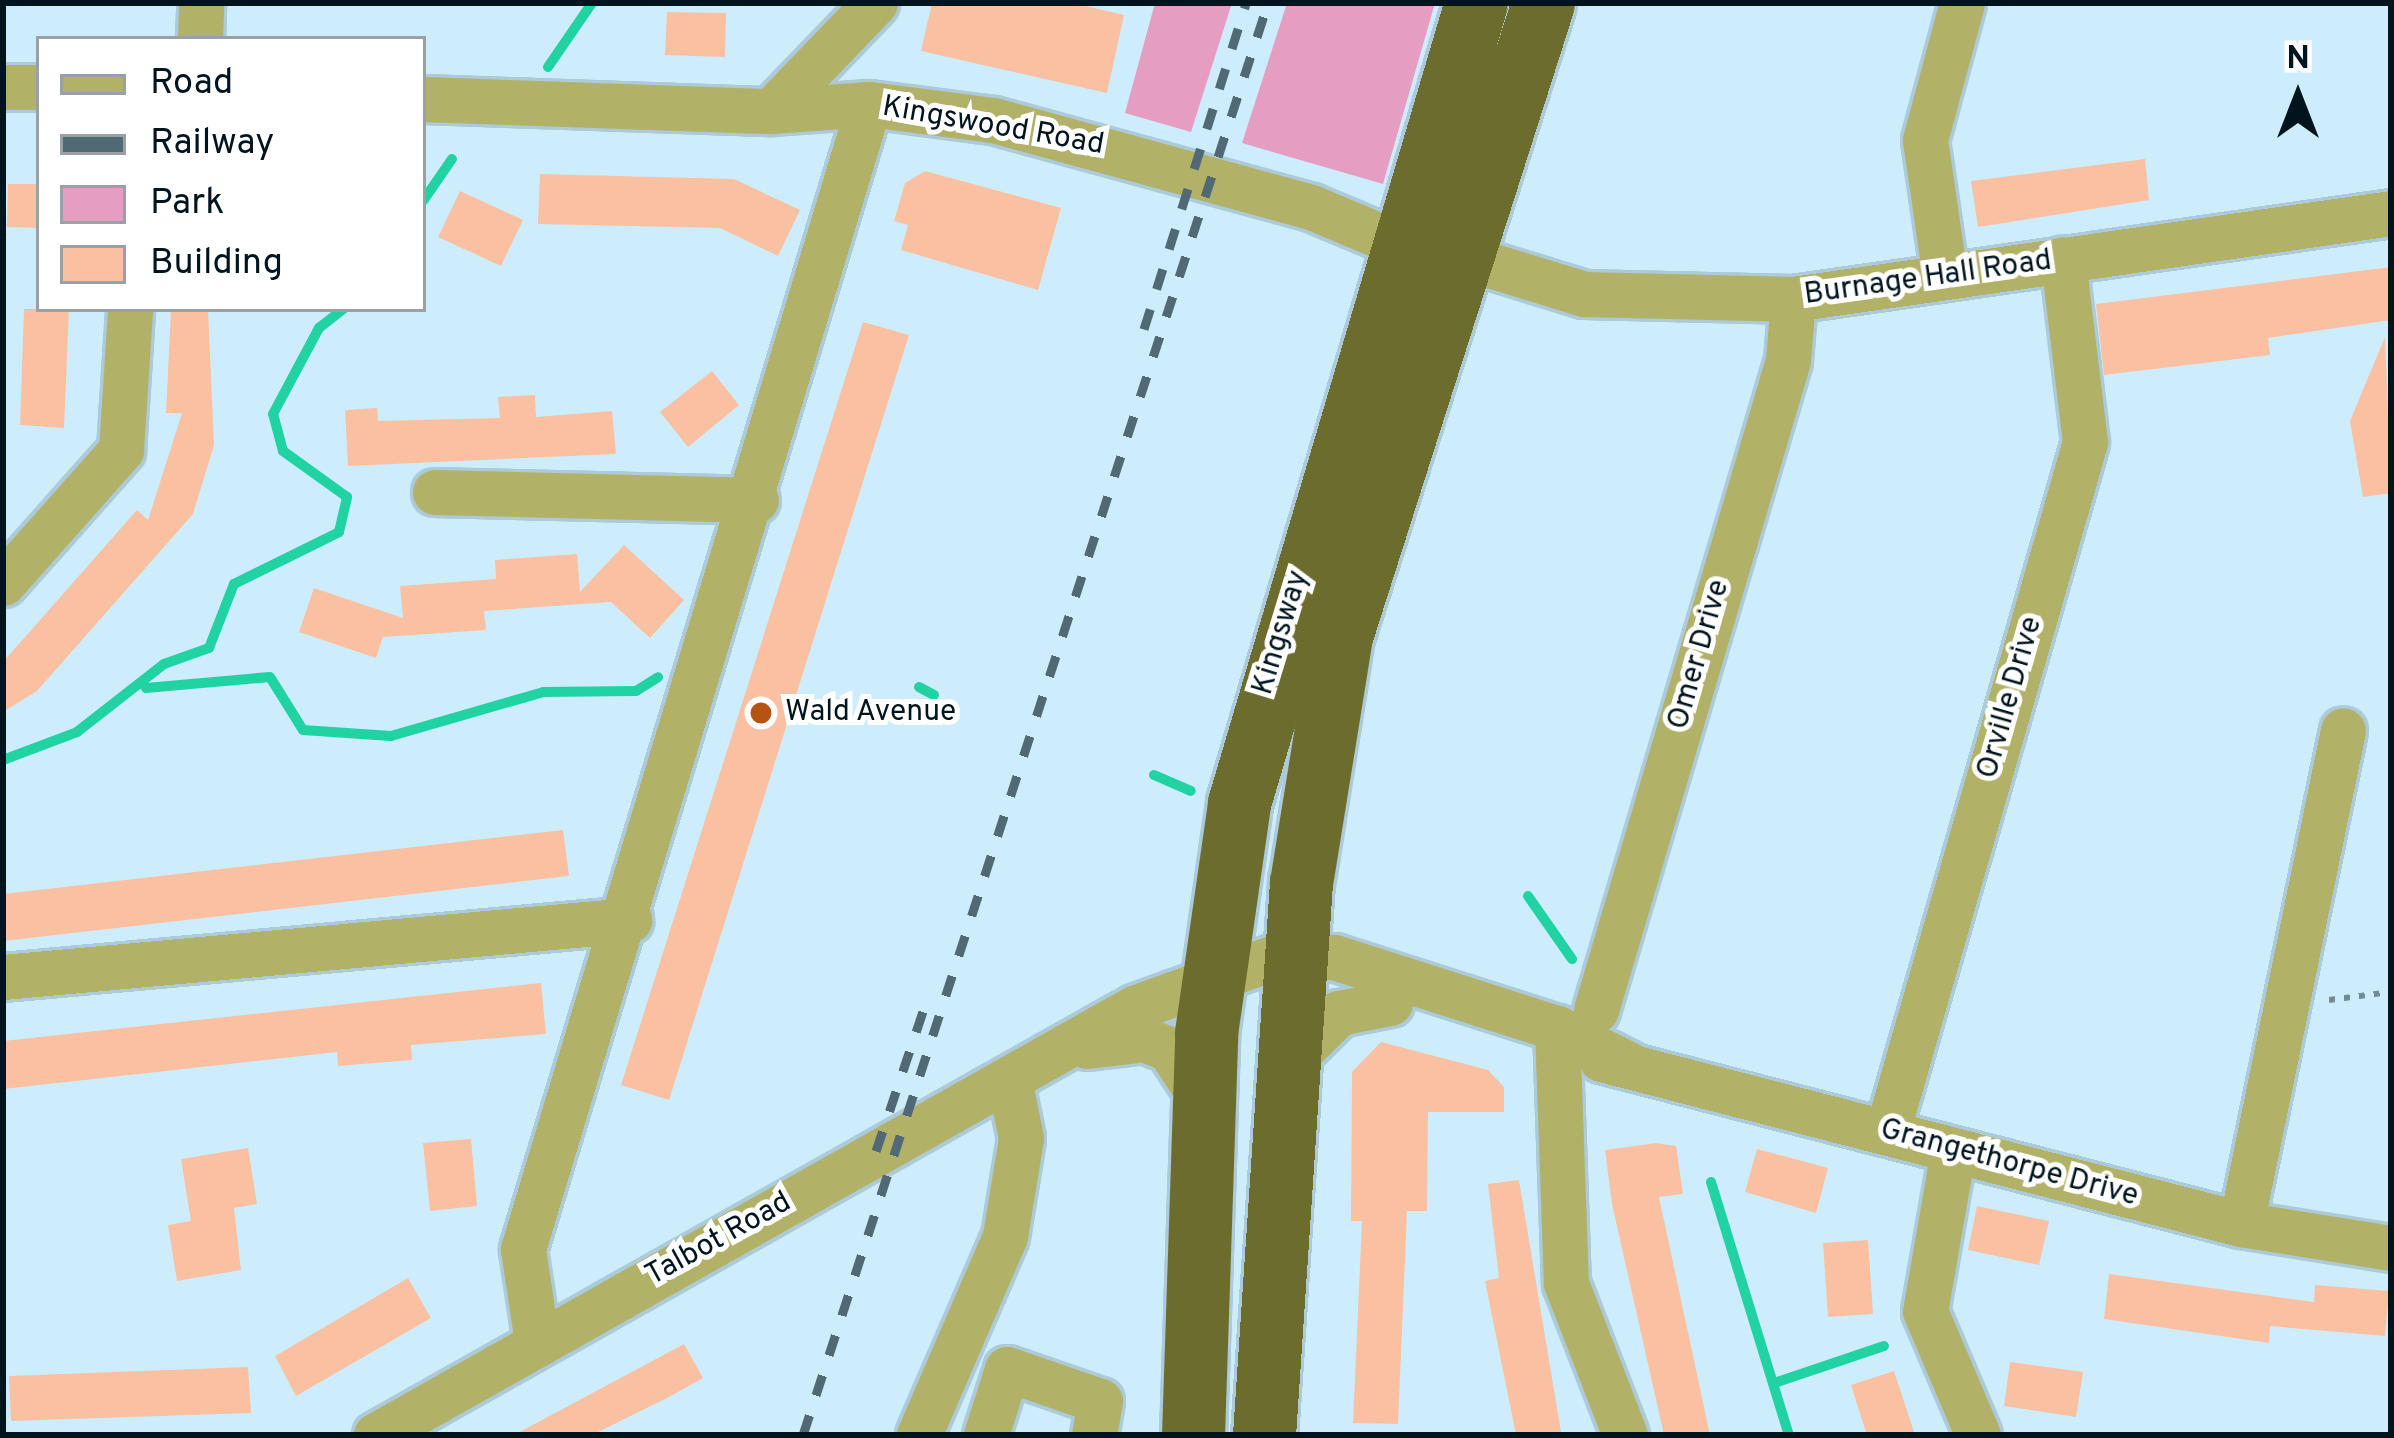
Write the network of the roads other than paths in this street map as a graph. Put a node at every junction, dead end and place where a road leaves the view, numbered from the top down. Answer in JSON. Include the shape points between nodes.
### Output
{"nodes":[{"id":1,"x":201,"y":3,"type":"edge"},
{"id":2,"x":874,"y":3,"type":"edge"},
{"id":3,"x":1477,"y":3,"type":"edge"},
{"id":4,"x":1543,"y":3,"type":"edge"},
{"id":5,"x":1962,"y":3,"type":"edge"},
{"id":6,"x":200,"y":36,"type":"edge"},
{"id":7,"x":3,"y":86,"type":"edge"},
{"id":8,"x":36,"y":87,"type":"edge"},
{"id":9,"x":426,"y":99,"type":"edge"},
{"id":10,"x":869,"y":104,"type":"junction"},
{"id":11,"x":771,"y":112,"type":"junction"},
{"id":12,"x":2391,"y":213,"type":"edge"},
{"id":13,"x":1404,"y":246,"type":"junction"},
{"id":14,"x":1467,"y":258,"type":"junction"},
{"id":15,"x":2063,"y":259,"type":"junction"},
{"id":16,"x":1945,"y":277,"type":"junction"},
{"id":17,"x":1792,"y":299,"type":"junction"},
{"id":18,"x":130,"y":312,"type":"edge"},
{"id":19,"x":435,"y":491,"type":"dead end"},
{"id":20,"x":756,"y":500,"type":"junction"},
{"id":21,"x":3,"y":583,"type":"edge"},
{"id":22,"x":2343,"y":730,"type":"dead end"},
{"id":23,"x":629,"y":920,"type":"junction"},
{"id":24,"x":1264,"y":967,"type":"junction"},
{"id":25,"x":3,"y":976,"type":"edge"},
{"id":26,"x":1390,"y":1004,"type":"junction"},
{"id":27,"x":1569,"y":1028,"type":"junction"},
{"id":28,"x":1066,"y":1051,"type":"junction"},
{"id":29,"x":1290,"y":1061,"type":"junction"},
{"id":30,"x":1009,"y":1079,"type":"junction"},
{"id":31,"x":1202,"y":1102,"type":"junction"},
{"id":32,"x":1887,"y":1132,"type":"junction"},
{"id":33,"x":1952,"y":1150,"type":"junction"},
{"id":34,"x":2241,"y":1224,"type":"junction"},
{"id":35,"x":2391,"y":1248,"type":"edge"},
{"id":36,"x":1198,"y":1285,"type":"junction"},
{"id":37,"x":537,"y":1342,"type":"junction"},
{"id":38,"x":376,"y":1435,"type":"edge"},
{"id":39,"x":919,"y":1435,"type":"edge"},
{"id":40,"x":986,"y":1435,"type":"edge"},
{"id":41,"x":1094,"y":1435,"type":"edge"},
{"id":42,"x":1192,"y":1435,"type":"edge"},
{"id":43,"x":1264,"y":1435,"type":"edge"},
{"id":44,"x":1625,"y":1435,"type":"edge"},
{"id":45,"x":1978,"y":1435,"type":"edge"}],
"edges":[{"from":1,"to":6,"type":"street"},
{"from":2,"to":11,"type":"street"},
{"from":3,"to":13,"type":"highway","name":"Kingsway"},
{"from":4,"to":14,"type":"highway","name":"Kingsway"},
{"from":5,"to":16,"type":"street","via":[[1925,140]]},
{"from":7,"to":8,"type":"street"},
{"from":9,"to":11,"type":"street","name":"Kingswood Road"},
{"from":10,"to":11,"type":"street","name":"Kingswood Road"},
{"from":10,"to":13,"type":"street","name":"Kingswood Road","via":[[1079,137]]},
{"from":10,"to":20,"type":"street"},
{"from":12,"to":15,"type":"street","name":"Burnage Hall Road"},
{"from":13,"to":24,"type":"highway","name":"Kingsway","via":[[1262,698]]},
{"from":14,"to":17,"type":"street","name":"Burnage Hall Road","via":[[1605,296]]},
{"from":14,"to":24,"type":"highway","name":"Kingsway","via":[[1292,764]]},
{"from":15,"to":16,"type":"street","name":"Burnage Hall Road"},
{"from":15,"to":32,"type":"street","name":"Orville Drive","via":[[2084,442]]},
{"from":16,"to":17,"type":"street","name":"Burnage Hall Road"},
{"from":17,"to":27,"type":"street","name":"Omer Drive","via":[[1788,360]]},
{"from":18,"to":21,"type":"street","via":[[121,450]]},
{"from":19,"to":20,"type":"street"},
{"from":20,"to":23,"type":"street"},
{"from":22,"to":34,"type":"street"},
{"from":23,"to":25,"type":"street"},
{"from":23,"to":37,"type":"street","via":[[523,1249]]},
{"from":24,"to":26,"type":"street","name":"Grangethorpe Drive"},
{"from":24,"to":27,"type":"street","name":"Grangethorpe Drive"},
{"from":24,"to":28,"type":"street","name":"Talbot Road"},
{"from":24,"to":29,"type":"highway","name":"Kingsway"},
{"from":24,"to":31,"type":"highway","name":"Kingsway"},
{"from":24,"to":36,"type":"highway","name":"Kingsway"},
{"from":26,"to":27,"type":"street","name":"Grangethorpe Drive"},
{"from":26,"to":29,"type":"street","via":[[1339,1013]]},
{"from":27,"to":32,"type":"street","name":"Grangethorpe Drive","via":[[1630,1065]]},
{"from":27,"to":44,"type":"street","name":"Omer Drive","via":[[1566,1283]]},
{"from":28,"to":30,"type":"street","name":"Talbot Road"},
{"from":28,"to":31,"type":"street","name":"Talbot Road","via":[[1144,1040],[1179,1060]]},
{"from":29,"to":43,"type":"highway","name":"Kingsway"},
{"from":30,"to":37,"type":"street","name":"Talbot Road"},
{"from":30,"to":39,"type":"street","via":[[1022,1138],[1005,1236]]},
{"from":31,"to":36,"type":"highway","name":"Kingsway"},
{"from":32,"to":33,"type":"street","name":"Grangethorpe Drive"},
{"from":33,"to":34,"type":"street","name":"Grangethorpe Drive"},
{"from":33,"to":45,"type":"street","via":[[1925,1311]]},
{"from":34,"to":35,"type":"street","name":"Grangethorpe Drive"},
{"from":36,"to":42,"type":"highway","name":"Kingsway"},
{"from":37,"to":38,"type":"street","name":"Talbot Road"},
{"from":40,"to":41,"type":"street","via":[[1007,1369],[1100,1401]]}]}
